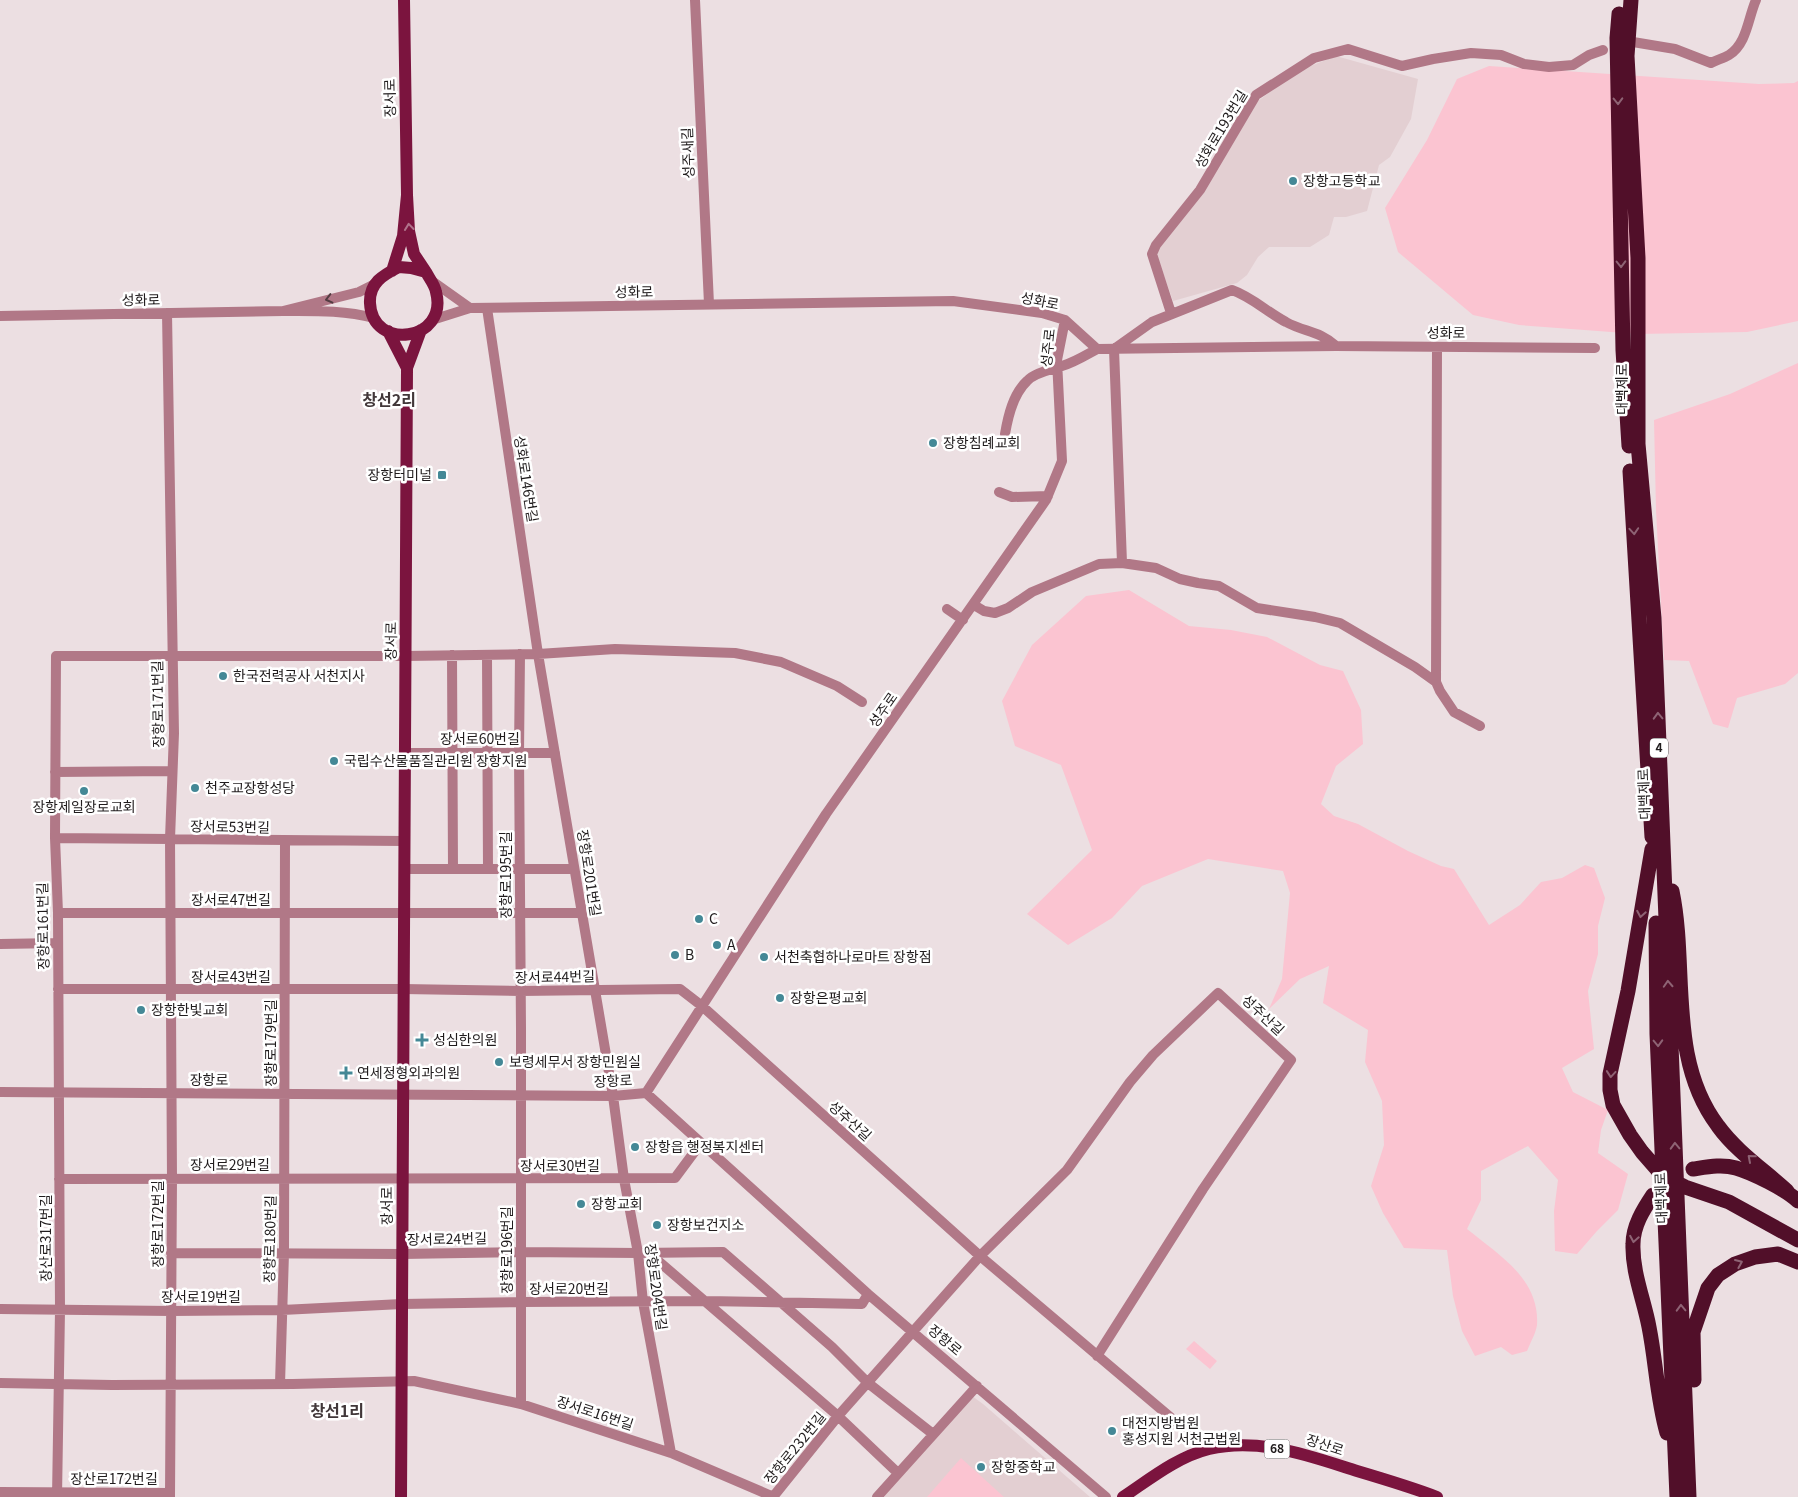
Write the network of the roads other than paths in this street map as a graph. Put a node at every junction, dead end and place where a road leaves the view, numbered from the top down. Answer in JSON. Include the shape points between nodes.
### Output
{"nodes":[{"id":1,"x":404,"y":0,"type":"edge"},
{"id":2,"x":695,"y":0,"type":"edge"},
{"id":3,"x":1620,"y":0,"type":"edge"},
{"id":4,"x":1631,"y":0,"type":"edge"},
{"id":5,"x":1756,"y":0,"type":"edge"},
{"id":6,"x":1633,"y":42,"type":"dead end"},
{"id":7,"x":1603,"y":50,"type":"dead end"},
{"id":8,"x":407,"y":196,"type":"junction"},
{"id":9,"x":392,"y":271,"type":"junction"},
{"id":10,"x":428,"y":276,"type":"junction"},
{"id":11,"x":375,"y":284,"type":"junction"},
{"id":12,"x":709,"y":304,"type":"junction"},
{"id":13,"x":470,"y":308,"type":"junction"},
{"id":14,"x":486,"y":308,"type":"junction"},
{"id":15,"x":283,"y":311,"type":"junction"},
{"id":16,"x":166,"y":313,"type":"junction"},
{"id":17,"x":1171,"y":313,"type":"junction"},
{"id":18,"x":0,"y":316,"type":"edge"},
{"id":19,"x":374,"y":318,"type":"junction"},
{"id":20,"x":432,"y":320,"type":"junction"},
{"id":21,"x":1065,"y":320,"type":"junction"},
{"id":22,"x":421,"y":330,"type":"junction"},
{"id":23,"x":388,"y":331,"type":"junction"},
{"id":24,"x":1336,"y":346,"type":"junction"},
{"id":25,"x":1437,"y":347,"type":"junction"},
{"id":26,"x":1114,"y":348,"type":"junction"},
{"id":27,"x":1595,"y":348,"type":"dead end"},
{"id":28,"x":1097,"y":349,"type":"junction"},
{"id":29,"x":1058,"y":367,"type":"junction"},
{"id":30,"x":407,"y":368,"type":"junction"},
{"id":31,"x":1005,"y":434,"type":"dead end"},
{"id":32,"x":999,"y":492,"type":"dead end"},
{"id":33,"x":1048,"y":496,"type":"junction"},
{"id":34,"x":1122,"y":563,"type":"junction"},
{"id":35,"x":974,"y":605,"type":"junction"},
{"id":36,"x":947,"y":609,"type":"dead end"},
{"id":37,"x":963,"y":620,"type":"junction"},
{"id":38,"x":520,"y":654,"type":"junction"},
{"id":39,"x":538,"y":654,"type":"junction"},
{"id":40,"x":452,"y":655,"type":"junction"},
{"id":41,"x":487,"y":655,"type":"junction"},
{"id":42,"x":172,"y":656,"type":"junction"},
{"id":43,"x":406,"y":656,"type":"junction"},
{"id":44,"x":1436,"y":682,"type":"junction"},
{"id":45,"x":862,"y":702,"type":"dead end"},
{"id":46,"x":1480,"y":726,"type":"dead end"},
{"id":47,"x":404,"y":753,"type":"junction"},
{"id":48,"x":453,"y":753,"type":"junction"},
{"id":49,"x":487,"y":753,"type":"junction"},
{"id":50,"x":519,"y":753,"type":"junction"},
{"id":51,"x":555,"y":753,"type":"junction"},
{"id":52,"x":172,"y":770,"type":"junction"},
{"id":53,"x":54,"y":772,"type":"junction"},
{"id":54,"x":55,"y":838,"type":"junction"},
{"id":55,"x":170,"y":839,"type":"junction"},
{"id":56,"x":285,"y":841,"type":"junction"},
{"id":57,"x":404,"y":841,"type":"junction"},
{"id":58,"x":1657,"y":848,"type":"junction"},
{"id":59,"x":404,"y":869,"type":"junction"},
{"id":60,"x":453,"y":869,"type":"junction"},
{"id":61,"x":488,"y":869,"type":"junction"},
{"id":62,"x":520,"y":869,"type":"junction"},
{"id":63,"x":574,"y":869,"type":"junction"},
{"id":64,"x":582,"y":913,"type":"junction"},
{"id":65,"x":58,"y":914,"type":"junction"},
{"id":66,"x":171,"y":914,"type":"junction"},
{"id":67,"x":285,"y":914,"type":"junction"},
{"id":68,"x":403,"y":914,"type":"junction"},
{"id":69,"x":520,"y":914,"type":"junction"},
{"id":70,"x":58,"y":943,"type":"junction"},
{"id":71,"x":0,"y":944,"type":"edge"},
{"id":72,"x":58,"y":989,"type":"junction"},
{"id":73,"x":403,"y":989,"type":"junction"},
{"id":74,"x":171,"y":990,"type":"junction"},
{"id":75,"x":285,"y":990,"type":"junction"},
{"id":76,"x":595,"y":990,"type":"junction"},
{"id":77,"x":520,"y":992,"type":"junction"},
{"id":78,"x":702,"y":1006,"type":"junction"},
{"id":79,"x":0,"y":1092,"type":"edge"},
{"id":80,"x":58,"y":1092,"type":"junction"},
{"id":81,"x":646,"y":1093,"type":"junction"},
{"id":82,"x":171,"y":1094,"type":"junction"},
{"id":83,"x":285,"y":1094,"type":"junction"},
{"id":84,"x":402,"y":1094,"type":"junction"},
{"id":85,"x":520,"y":1096,"type":"junction"},
{"id":86,"x":613,"y":1096,"type":"junction"},
{"id":87,"x":701,"y":1143,"type":"junction"},
{"id":88,"x":1693,"y":1169,"type":"dead end"},
{"id":89,"x":285,"y":1178,"type":"junction"},
{"id":90,"x":59,"y":1179,"type":"junction"},
{"id":91,"x":172,"y":1179,"type":"junction"},
{"id":92,"x":402,"y":1179,"type":"junction"},
{"id":93,"x":520,"y":1179,"type":"junction"},
{"id":94,"x":624,"y":1179,"type":"junction"},
{"id":95,"x":1653,"y":1195,"type":"dead end"},
{"id":96,"x":1792,"y":1196,"type":"edge"},
{"id":97,"x":1798,"y":1240,"type":"edge"},
{"id":98,"x":521,"y":1252,"type":"junction"},
{"id":99,"x":171,"y":1253,"type":"junction"},
{"id":100,"x":284,"y":1253,"type":"junction"},
{"id":101,"x":638,"y":1253,"type":"junction"},
{"id":102,"x":649,"y":1253,"type":"junction"},
{"id":103,"x":402,"y":1254,"type":"junction"},
{"id":104,"x":980,"y":1256,"type":"junction"},
{"id":105,"x":1798,"y":1262,"type":"edge"},
{"id":106,"x":868,"y":1294,"type":"junction"},
{"id":107,"x":520,"y":1302,"type":"junction"},
{"id":108,"x":643,"y":1302,"type":"junction"},
{"id":109,"x":706,"y":1302,"type":"junction"},
{"id":110,"x":779,"y":1302,"type":"junction"},
{"id":111,"x":402,"y":1304,"type":"junction"},
{"id":112,"x":0,"y":1309,"type":"edge"},
{"id":113,"x":60,"y":1310,"type":"junction"},
{"id":114,"x":282,"y":1310,"type":"junction"},
{"id":115,"x":171,"y":1311,"type":"junction"},
{"id":116,"x":912,"y":1331,"type":"junction"},
{"id":117,"x":1097,"y":1356,"type":"junction"},
{"id":118,"x":401,"y":1381,"type":"junction"},
{"id":119,"x":0,"y":1383,"type":"edge"},
{"id":120,"x":59,"y":1383,"type":"junction"},
{"id":121,"x":868,"y":1383,"type":"junction"},
{"id":122,"x":171,"y":1384,"type":"junction"},
{"id":123,"x":280,"y":1384,"type":"junction"},
{"id":124,"x":978,"y":1386,"type":"junction"},
{"id":125,"x":521,"y":1404,"type":"junction"},
{"id":126,"x":838,"y":1416,"type":"junction"},
{"id":127,"x":933,"y":1434,"type":"junction"},
{"id":128,"x":1208,"y":1450,"type":"junction"},
{"id":129,"x":1686,"y":1450,"type":"junction"},
{"id":130,"x":671,"y":1453,"type":"junction"},
{"id":131,"x":1675,"y":1460,"type":"junction"},
{"id":132,"x":898,"y":1473,"type":"junction"},
{"id":133,"x":0,"y":1492,"type":"edge"},
{"id":134,"x":1420,"y":1494,"type":"edge"},
{"id":135,"x":57,"y":1495,"type":"edge"},
{"id":136,"x":170,"y":1495,"type":"edge"},
{"id":137,"x":401,"y":1497,"type":"edge"},
{"id":138,"x":773,"y":1497,"type":"edge"},
{"id":139,"x":877,"y":1497,"type":"edge"},
{"id":140,"x":1106,"y":1497,"type":"edge"},
{"id":141,"x":1123,"y":1497,"type":"edge"},
{"id":142,"x":1437,"y":1497,"type":"edge"},
{"id":143,"x":1677,"y":1497,"type":"edge"},
{"id":144,"x":1689,"y":1497,"type":"edge"}],
"edges":[{"from":1,"to":8,"type":"main road","name":"장서로"},
{"from":2,"to":12,"type":"street","name":"성주새길"},
{"from":3,"to":58,"type":"highway","name":"대백제로","one_way":true,"via":[[1617,38],[1623,350]]},
{"from":58,"to":4,"type":"highway","name":"대백제로","number":"4","one_way":true,"via":[[1654,618],[1638,444],[1638,258],[1627,56]]},
{"from":5,"to":6,"type":"street","via":[[1746,36],[1731,54],[1711,63],[1675,49]]},
{"from":7,"to":17,"type":"street","name":"성화로193번길","via":[[1573,65],[1550,67],[1524,64],[1501,54],[1471,53],[1402,66],[1348,49],[1314,58],[1282,77],[1256,95],[1200,190],[1156,245],[1152,254]]},
{"from":8,"to":9,"type":"main road","via":[[403,236]]},
{"from":10,"to":8,"type":"main road","one_way":true,"via":[[414,254]]},
{"from":9,"to":10,"type":"main road","via":[[405,268]]},
{"from":9,"to":11,"type":"main road","via":[[378,278]]},
{"from":10,"to":13,"type":"street"},
{"from":10,"to":20,"type":"main road","via":[[438,302]]},
{"from":11,"to":15,"type":"street","one_way":true,"via":[[359,292]]},
{"from":11,"to":19,"type":"main road","via":[[370,298]]},
{"from":12,"to":14,"type":"street","name":"성화로"},
{"from":12,"to":21,"type":"street","name":"성화로","via":[[953,301],[1042,313]]},
{"from":13,"to":14,"type":"street","name":"성화로"},
{"from":13,"to":20,"type":"street","name":"성화로"},
{"from":14,"to":39,"type":"street","name":"성화로146번길"},
{"from":15,"to":16,"type":"street","name":"성화로"},
{"from":15,"to":19,"type":"street","via":[[330,311]]},
{"from":16,"to":18,"type":"street","name":"성화로"},
{"from":16,"to":42,"type":"street","name":"장항로171번길"},
{"from":17,"to":24,"type":"street","via":[[1232,290],[1287,323],[1326,337]]},
{"from":17,"to":26,"type":"street"},
{"from":19,"to":23,"type":"main road"},
{"from":20,"to":22,"type":"main road"},
{"from":21,"to":28,"type":"street","name":"성화로"},
{"from":21,"to":29,"type":"street","name":"성주로"},
{"from":22,"to":23,"type":"main road","via":[[400,335]]},
{"from":22,"to":30,"type":"main road"},
{"from":23,"to":30,"type":"main road"},
{"from":24,"to":25,"type":"street","name":"성화로"},
{"from":24,"to":26,"type":"street","name":"성화로"},
{"from":25,"to":27,"type":"street","name":"성화로"},
{"from":25,"to":44,"type":"street"},
{"from":26,"to":28,"type":"street","name":"성화로"},
{"from":26,"to":34,"type":"street"},
{"from":28,"to":29,"type":"street"},
{"from":29,"to":31,"type":"street","via":[[1028,380],[1017,394]]},
{"from":29,"to":33,"type":"street","name":"성주로","via":[[1062,461]]},
{"from":30,"to":43,"type":"main road","name":"장서로"},
{"from":32,"to":33,"type":"street","via":[[1012,497]]},
{"from":33,"to":35,"type":"street","name":"성주로"},
{"from":34,"to":35,"type":"street","via":[[1099,564],[1032,592],[1008,608],[995,612],[984,611]]},
{"from":34,"to":44,"type":"street","via":[[1156,568],[1180,579],[1219,586],[1257,608],[1340,623]]},
{"from":35,"to":37,"type":"street","name":"성주로"},
{"from":36,"to":37,"type":"street"},
{"from":37,"to":78,"type":"street","name":"성주로","via":[[826,814]]},
{"from":38,"to":39,"type":"street"},
{"from":38,"to":41,"type":"street"},
{"from":38,"to":50,"type":"street","name":"장항로195번길"},
{"from":39,"to":45,"type":"street","via":[[614,650],[735,653],[781,662],[837,686]]},
{"from":39,"to":51,"type":"street","name":"장항로201번길"},
{"from":40,"to":41,"type":"street"},
{"from":40,"to":43,"type":"street"},
{"from":40,"to":48,"type":"street"},
{"from":41,"to":49,"type":"street"},
{"from":42,"to":43,"type":"street"},
{"from":42,"to":52,"type":"street","name":"장항로171번길"},
{"from":42,"to":53,"type":"street","name":"장항로161번길","via":[[56,656]]},
{"from":43,"to":47,"type":"main road","name":"장서로"},
{"from":44,"to":46,"type":"street","via":[[1454,712]]},
{"from":47,"to":48,"type":"street","name":"장서로60번길"},
{"from":47,"to":57,"type":"main road","name":"장서로"},
{"from":48,"to":49,"type":"street","name":"장서로60번길"},
{"from":48,"to":60,"type":"street"},
{"from":49,"to":50,"type":"street","name":"장서로60번길"},
{"from":49,"to":61,"type":"street"},
{"from":50,"to":51,"type":"street","name":"장서로60번길"},
{"from":50,"to":62,"type":"street","name":"장항로195번길"},
{"from":51,"to":63,"type":"street","name":"장항로201번길"},
{"from":52,"to":53,"type":"street"},
{"from":52,"to":55,"type":"street","name":"장항로171번길"},
{"from":53,"to":54,"type":"street","name":"장항로161번길"},
{"from":54,"to":55,"type":"street","name":"장서로53번길"},
{"from":54,"to":65,"type":"street","name":"장항로161번길"},
{"from":55,"to":56,"type":"street","name":"장서로53번길"},
{"from":55,"to":66,"type":"street","name":"장항로171번길"},
{"from":56,"to":57,"type":"street","name":"장서로53번길"},
{"from":56,"to":67,"type":"street","name":"장항로179번길"},
{"from":57,"to":59,"type":"main road","name":"장서로"},
{"from":96,"to":58,"type":"highway","one_way":true,"via":[[1722,1131],[1695,1086],[1685,1048],[1677,916]]},
{"from":58,"to":97,"type":"highway","one_way":true,"via":[[1610,1074],[1614,1105],[1630,1135],[1657,1172],[1674,1183],[1729,1202]]},
{"from":129,"to":58,"type":"highway","name":"대백제로","number":"4","one_way":true,"via":[[1674,1123]]},
{"from":58,"to":131,"type":"highway","name":"대백제로","one_way":true,"via":[[1657,1034]]},
{"from":59,"to":60,"type":"street"},
{"from":59,"to":68,"type":"main road","name":"장서로"},
{"from":60,"to":61,"type":"street"},
{"from":61,"to":62,"type":"street"},
{"from":62,"to":63,"type":"street"},
{"from":62,"to":69,"type":"street","name":"장항로195번길"},
{"from":63,"to":64,"type":"street","name":"장항로201번길"},
{"from":64,"to":69,"type":"street"},
{"from":64,"to":76,"type":"street","name":"장항로201번길"},
{"from":65,"to":66,"type":"street","name":"장서로47번길"},
{"from":65,"to":70,"type":"street","name":"장항로161번길"},
{"from":66,"to":67,"type":"street","name":"장서로47번길"},
{"from":66,"to":74,"type":"street","name":"장항로171번길"},
{"from":67,"to":68,"type":"street","name":"장서로47번길"},
{"from":67,"to":75,"type":"street","name":"장항로179번길"},
{"from":68,"to":69,"type":"street"},
{"from":68,"to":73,"type":"main road","name":"장서로"},
{"from":69,"to":77,"type":"street","name":"장항로195번길"},
{"from":70,"to":71,"type":"street"},
{"from":70,"to":72,"type":"street","name":"장항로161번길"},
{"from":72,"to":74,"type":"street","name":"장서로43번길"},
{"from":72,"to":80,"type":"street","name":"장항로161번길"},
{"from":73,"to":75,"type":"street","name":"장서로43번길"},
{"from":73,"to":77,"type":"street","name":"장서로44번길"},
{"from":73,"to":84,"type":"main road","name":"장서로"},
{"from":74,"to":75,"type":"street","name":"장서로43번길"},
{"from":74,"to":82,"type":"street","name":"장항로171번길"},
{"from":75,"to":83,"type":"street","name":"장항로179번길"},
{"from":76,"to":77,"type":"street","name":"장서로44번길"},
{"from":76,"to":78,"type":"street","name":"장서로44번길","via":[[680,989]]},
{"from":76,"to":86,"type":"street","name":"장항로201번길"},
{"from":77,"to":85,"type":"street","name":"장항로195번길"},
{"from":78,"to":81,"type":"street","name":"성주로"},
{"from":78,"to":104,"type":"street","name":"성주산길"},
{"from":79,"to":80,"type":"street","name":"장항로"},
{"from":80,"to":82,"type":"street","name":"장항로"},
{"from":80,"to":90,"type":"street","name":"장산로317번길"},
{"from":81,"to":86,"type":"street","name":"장항로"},
{"from":81,"to":87,"type":"street","name":"장항로"},
{"from":82,"to":83,"type":"street","name":"장항로"},
{"from":82,"to":91,"type":"street","name":"장항로172번길"},
{"from":83,"to":84,"type":"street","name":"장항로"},
{"from":83,"to":89,"type":"street","name":"장항로180번길"},
{"from":84,"to":85,"type":"street","name":"장항로"},
{"from":84,"to":92,"type":"main road","name":"장서로"},
{"from":85,"to":86,"type":"street","name":"장항로"},
{"from":85,"to":93,"type":"street","name":"장항로196번길"},
{"from":86,"to":94,"type":"street","name":"장항로204번길"},
{"from":87,"to":94,"type":"street","name":"장서로30번길","via":[[675,1178]]},
{"from":87,"to":106,"type":"street","name":"장항로"},
{"from":88,"to":96,"type":"highway","via":[[1736,1168]]},
{"from":89,"to":91,"type":"street","name":"장서로29번길"},
{"from":89,"to":92,"type":"street","name":"장서로29번길"},
{"from":89,"to":100,"type":"street","name":"장항로180번길"},
{"from":90,"to":91,"type":"street","name":"장서로29번길"},
{"from":90,"to":113,"type":"street","name":"장산로317번길"},
{"from":91,"to":99,"type":"street","name":"장항로172번길"},
{"from":92,"to":93,"type":"street","name":"장서로30번길"},
{"from":92,"to":103,"type":"main road","name":"장서로"},
{"from":93,"to":94,"type":"street","name":"장서로30번길"},
{"from":93,"to":98,"type":"street","name":"장항로196번길"},
{"from":94,"to":101,"type":"street","name":"장항로204번길"},
{"from":95,"to":131,"type":"highway","one_way":true,"via":[[1641,1213],[1632,1243],[1663,1417]]},
{"from":98,"to":101,"type":"street","name":"장서로24번길"},
{"from":98,"to":103,"type":"street","name":"장서로24번길"},
{"from":98,"to":107,"type":"street","name":"장항로196번길"},
{"from":99,"to":100,"type":"street","name":"장서로24번길"},
{"from":99,"to":115,"type":"street","name":"장항로172번길"},
{"from":100,"to":103,"type":"street","name":"장서로24번길"},
{"from":100,"to":114,"type":"street","name":"장항로180번길"},
{"from":101,"to":102,"type":"street","name":"장서로24번길"},
{"from":101,"to":108,"type":"street","name":"장항로204번길"},
{"from":102,"to":109,"type":"street"},
{"from":102,"to":110,"type":"street","name":"장서로24번길","via":[[723,1252]]},
{"from":103,"to":111,"type":"main road","name":"장서로"},
{"from":104,"to":116,"type":"street","name":"성주산길"},
{"from":104,"to":117,"type":"street","name":"성주산길"},
{"from":104,"to":117,"type":"street","name":"성주산길","via":[[1067,1170],[1130,1082],[1218,992],[1290,1060]]},
{"from":129,"to":105,"type":"highway","one_way":true,"via":[[1695,1414],[1693,1332],[1708,1288],[1718,1275],[1755,1257],[1778,1254]]},
{"from":106,"to":110,"type":"street","name":"장서로20번길","via":[[862,1304]]},
{"from":106,"to":116,"type":"street","name":"장항로"},
{"from":107,"to":108,"type":"street","name":"장서로20번길"},
{"from":107,"to":111,"type":"street","name":"장서로20번길"},
{"from":107,"to":125,"type":"street","name":"장항로196번길"},
{"from":108,"to":109,"type":"street","name":"장서로20번길"},
{"from":108,"to":130,"type":"street","name":"장항로204번길"},
{"from":109,"to":110,"type":"street","name":"장서로20번길"},
{"from":109,"to":126,"type":"street","name":"장항로232번길"},
{"from":110,"to":121,"type":"street"},
{"from":111,"to":114,"type":"street","name":"장서로19번길"},
{"from":111,"to":118,"type":"main road","name":"장서로"},
{"from":112,"to":113,"type":"street","name":"장서로19번길"},
{"from":113,"to":115,"type":"street","name":"장서로19번길"},
{"from":113,"to":120,"type":"street","name":"장산로317번길"},
{"from":114,"to":115,"type":"street","name":"장서로19번길"},
{"from":114,"to":123,"type":"street","name":"장항로180번길"},
{"from":115,"to":122,"type":"street","name":"장항로172번길"},
{"from":116,"to":121,"type":"street","name":"장항로232번길"},
{"from":116,"to":124,"type":"street","name":"장항로"},
{"from":117,"to":128,"type":"street","name":"성주산길"},
{"from":118,"to":123,"type":"street","name":"장서로16번길"},
{"from":118,"to":125,"type":"street","name":"장서로16번길"},
{"from":118,"to":137,"type":"main road","name":"장서로"},
{"from":119,"to":120,"type":"street"},
{"from":120,"to":122,"type":"street"},
{"from":120,"to":135,"type":"street","name":"장산로317번길"},
{"from":121,"to":126,"type":"street","name":"장항로232번길"},
{"from":121,"to":127,"type":"street"},
{"from":122,"to":123,"type":"street","name":"장서로16번길"},
{"from":122,"to":136,"type":"street","name":"장항로172번길"},
{"from":124,"to":127,"type":"street"},
{"from":124,"to":140,"type":"street","name":"장항로"},
{"from":125,"to":130,"type":"street","name":"장서로16번길"},
{"from":126,"to":132,"type":"street","name":"장항로232번길"},
{"from":126,"to":138,"type":"street","name":"장항로232번길"},
{"from":127,"to":132,"type":"street"},
{"from":128,"to":134,"type":"main road","name":"장산로","number":"68","via":[[1238,1445],[1294,1451]]},
{"from":128,"to":141,"type":"main road","name":"장산로","number":"68","via":[[1183,1459]]},
{"from":129,"to":144,"type":"highway","name":"대백제로","number":"4"},
{"from":130,"to":138,"type":"street","name":"장서로16번길"},
{"from":131,"to":143,"type":"highway","name":"대백제로"},
{"from":132,"to":139,"type":"street"},
{"from":133,"to":135,"type":"street"},
{"from":134,"to":142,"type":"main road","name":"장산로","number":"68"},
{"from":135,"to":136,"type":"street","name":"장산로172번길"}]}
